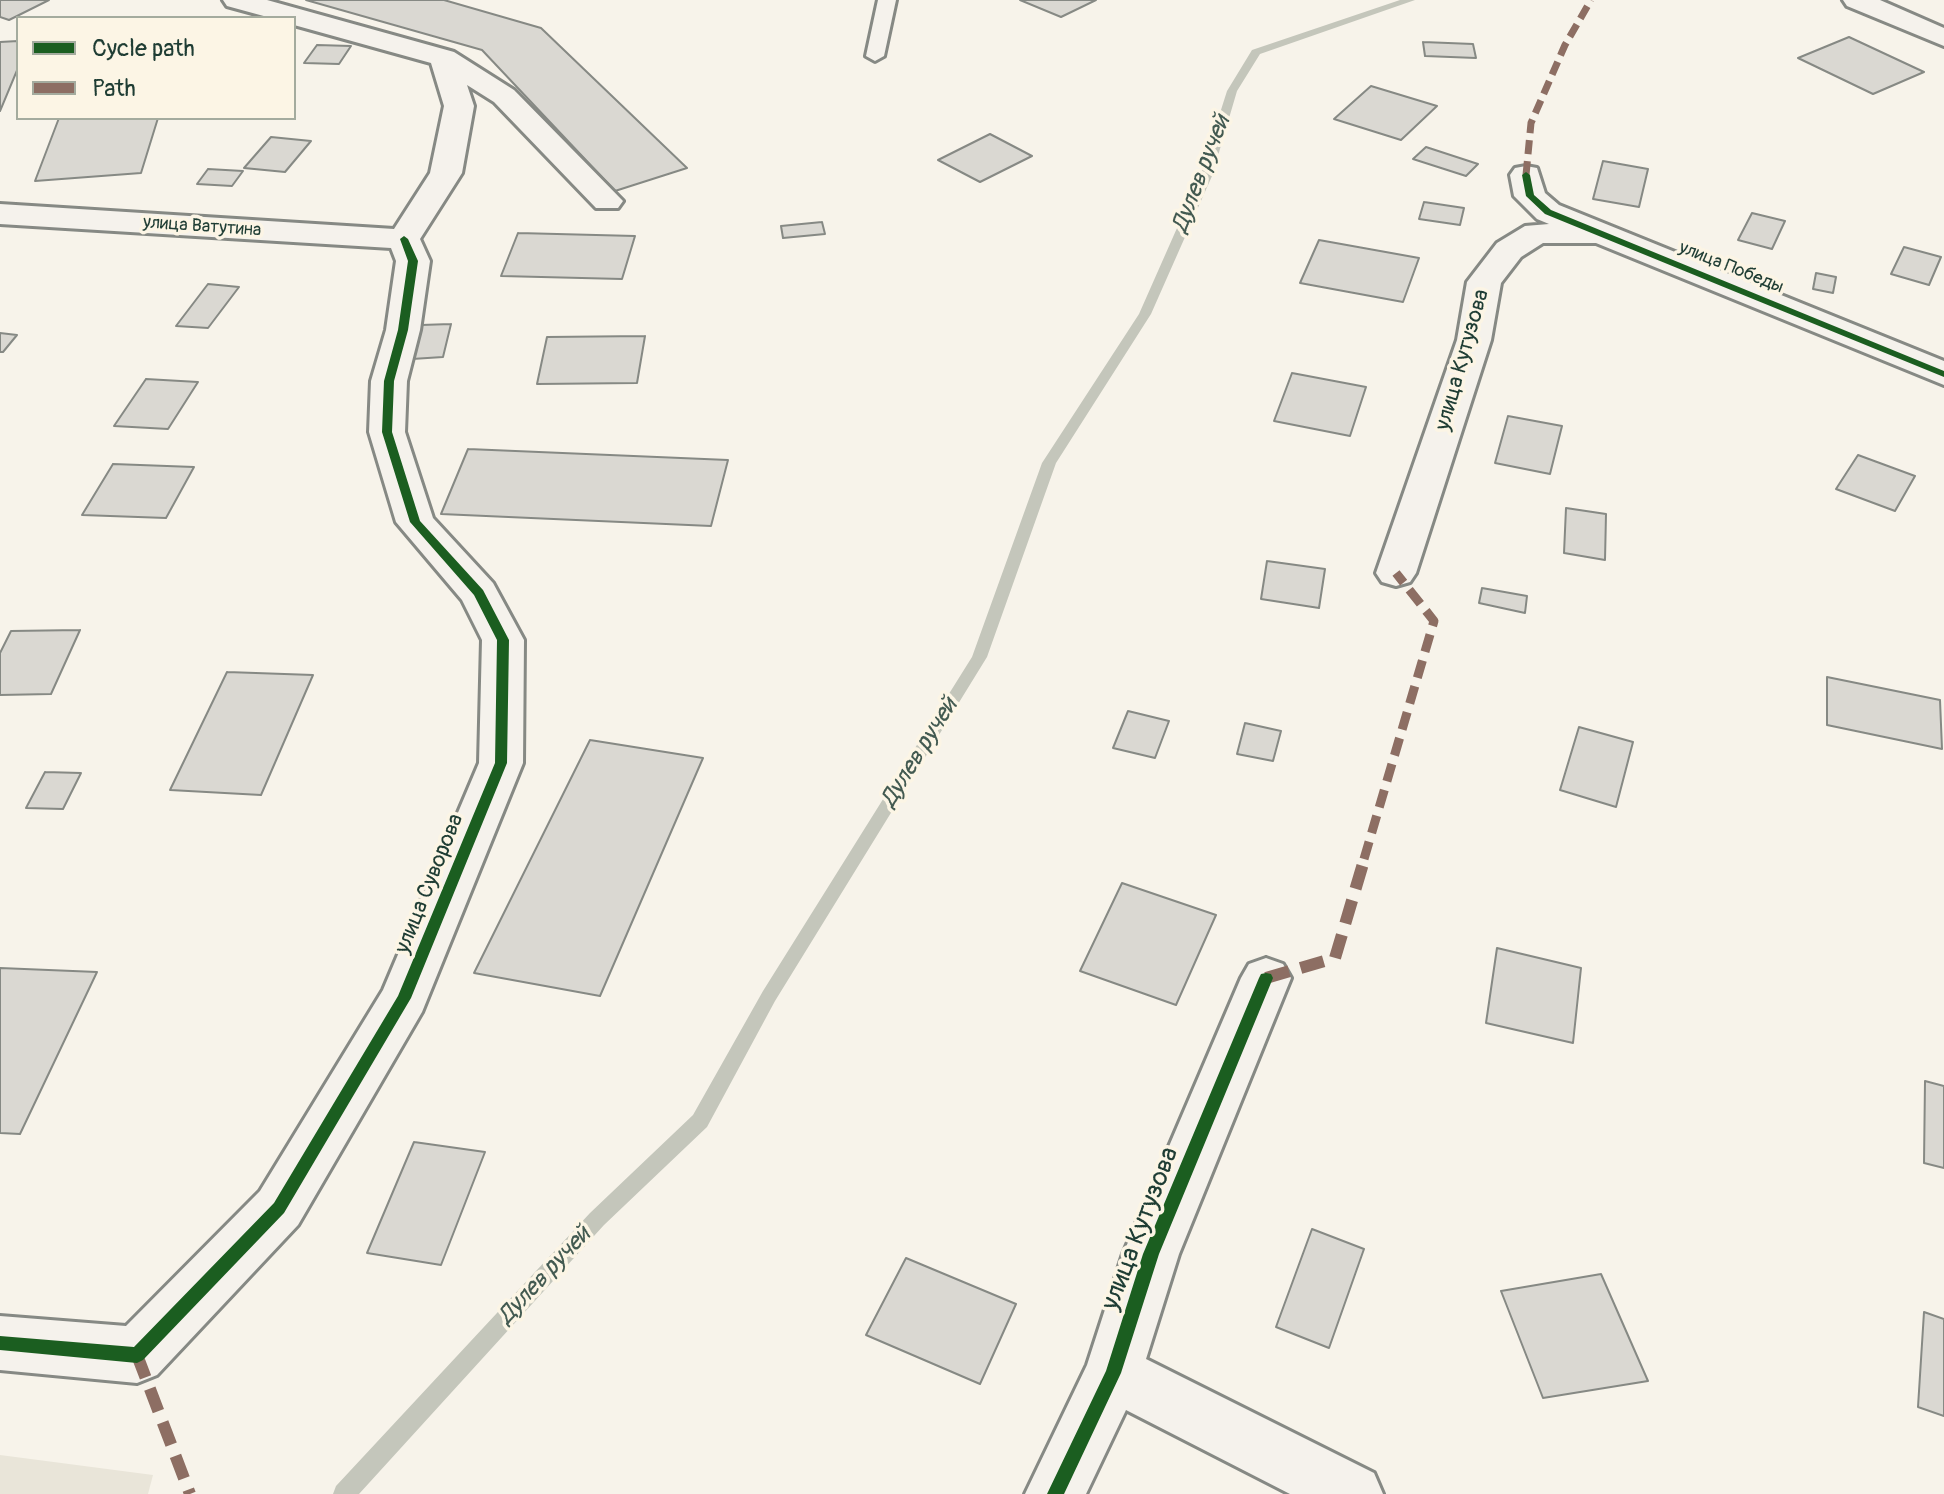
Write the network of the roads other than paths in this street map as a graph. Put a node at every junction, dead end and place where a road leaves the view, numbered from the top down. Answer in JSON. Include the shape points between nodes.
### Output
{"nodes":[{"id":1,"x":237,"y":0,"type":"edge"},
{"id":2,"x":887,"y":0,"type":"edge"},
{"id":3,"x":1857,"y":0,"type":"edge"},
{"id":4,"x":294,"y":16,"type":"edge"},
{"id":5,"x":296,"y":17,"type":"edge"},
{"id":6,"x":1944,"y":38,"type":"edge"},
{"id":7,"x":875,"y":56,"type":"dead end"},
{"id":8,"x":444,"y":58,"type":"junction"},
{"id":9,"x":1526,"y":175,"type":"dead end"},
{"id":10,"x":607,"y":201,"type":"dead end"},
{"id":11,"x":0,"y":214,"type":"edge"},
{"id":12,"x":1606,"y":236,"type":"junction"},
{"id":13,"x":404,"y":239,"type":"junction"},
{"id":14,"x":1944,"y":374,"type":"edge"},
{"id":15,"x":1396,"y":573,"type":"dead end"},
{"id":16,"x":1266,"y":978,"type":"dead end"},
{"id":17,"x":0,"y":1343,"type":"edge"},
{"id":18,"x":1113,"y":1373,"type":"junction"},
{"id":19,"x":1055,"y":1494,"type":"edge"},
{"id":20,"x":1353,"y":1494,"type":"edge"}],
"edges":[{"from":1,"to":4,"type":"street"},
{"from":2,"to":7,"type":"lane"},
{"from":3,"to":6,"type":"street"},
{"from":5,"to":8,"type":"street"},
{"from":8,"to":10,"type":"street","via":[[504,96]]},
{"from":8,"to":13,"type":"street","via":[[459,106],[446,173]]},
{"from":9,"to":12,"type":"street","name":"улица Победы","via":[[1530,196],[1548,212]]},
{"from":11,"to":13,"type":"street","name":"улица Ватутина"},
{"from":12,"to":14,"type":"street","name":"улица Победы"},
{"from":12,"to":15,"type":"street","name":"улица Кутузова","via":[[1536,233],[1509,250],[1484,282],[1474,340]]},
{"from":13,"to":17,"type":"street","name":"улица Суворова","via":[[413,261],[389,381],[387,432],[415,522],[479,593],[503,640],[501,763],[404,998],[279,1208],[137,1355]]},
{"from":16,"to":18,"type":"street","name":"улица Кутузова","via":[[1151,1254]]},
{"from":18,"to":19,"type":"street","name":"улица Кутузова"},
{"from":18,"to":20,"type":"street"}]}
